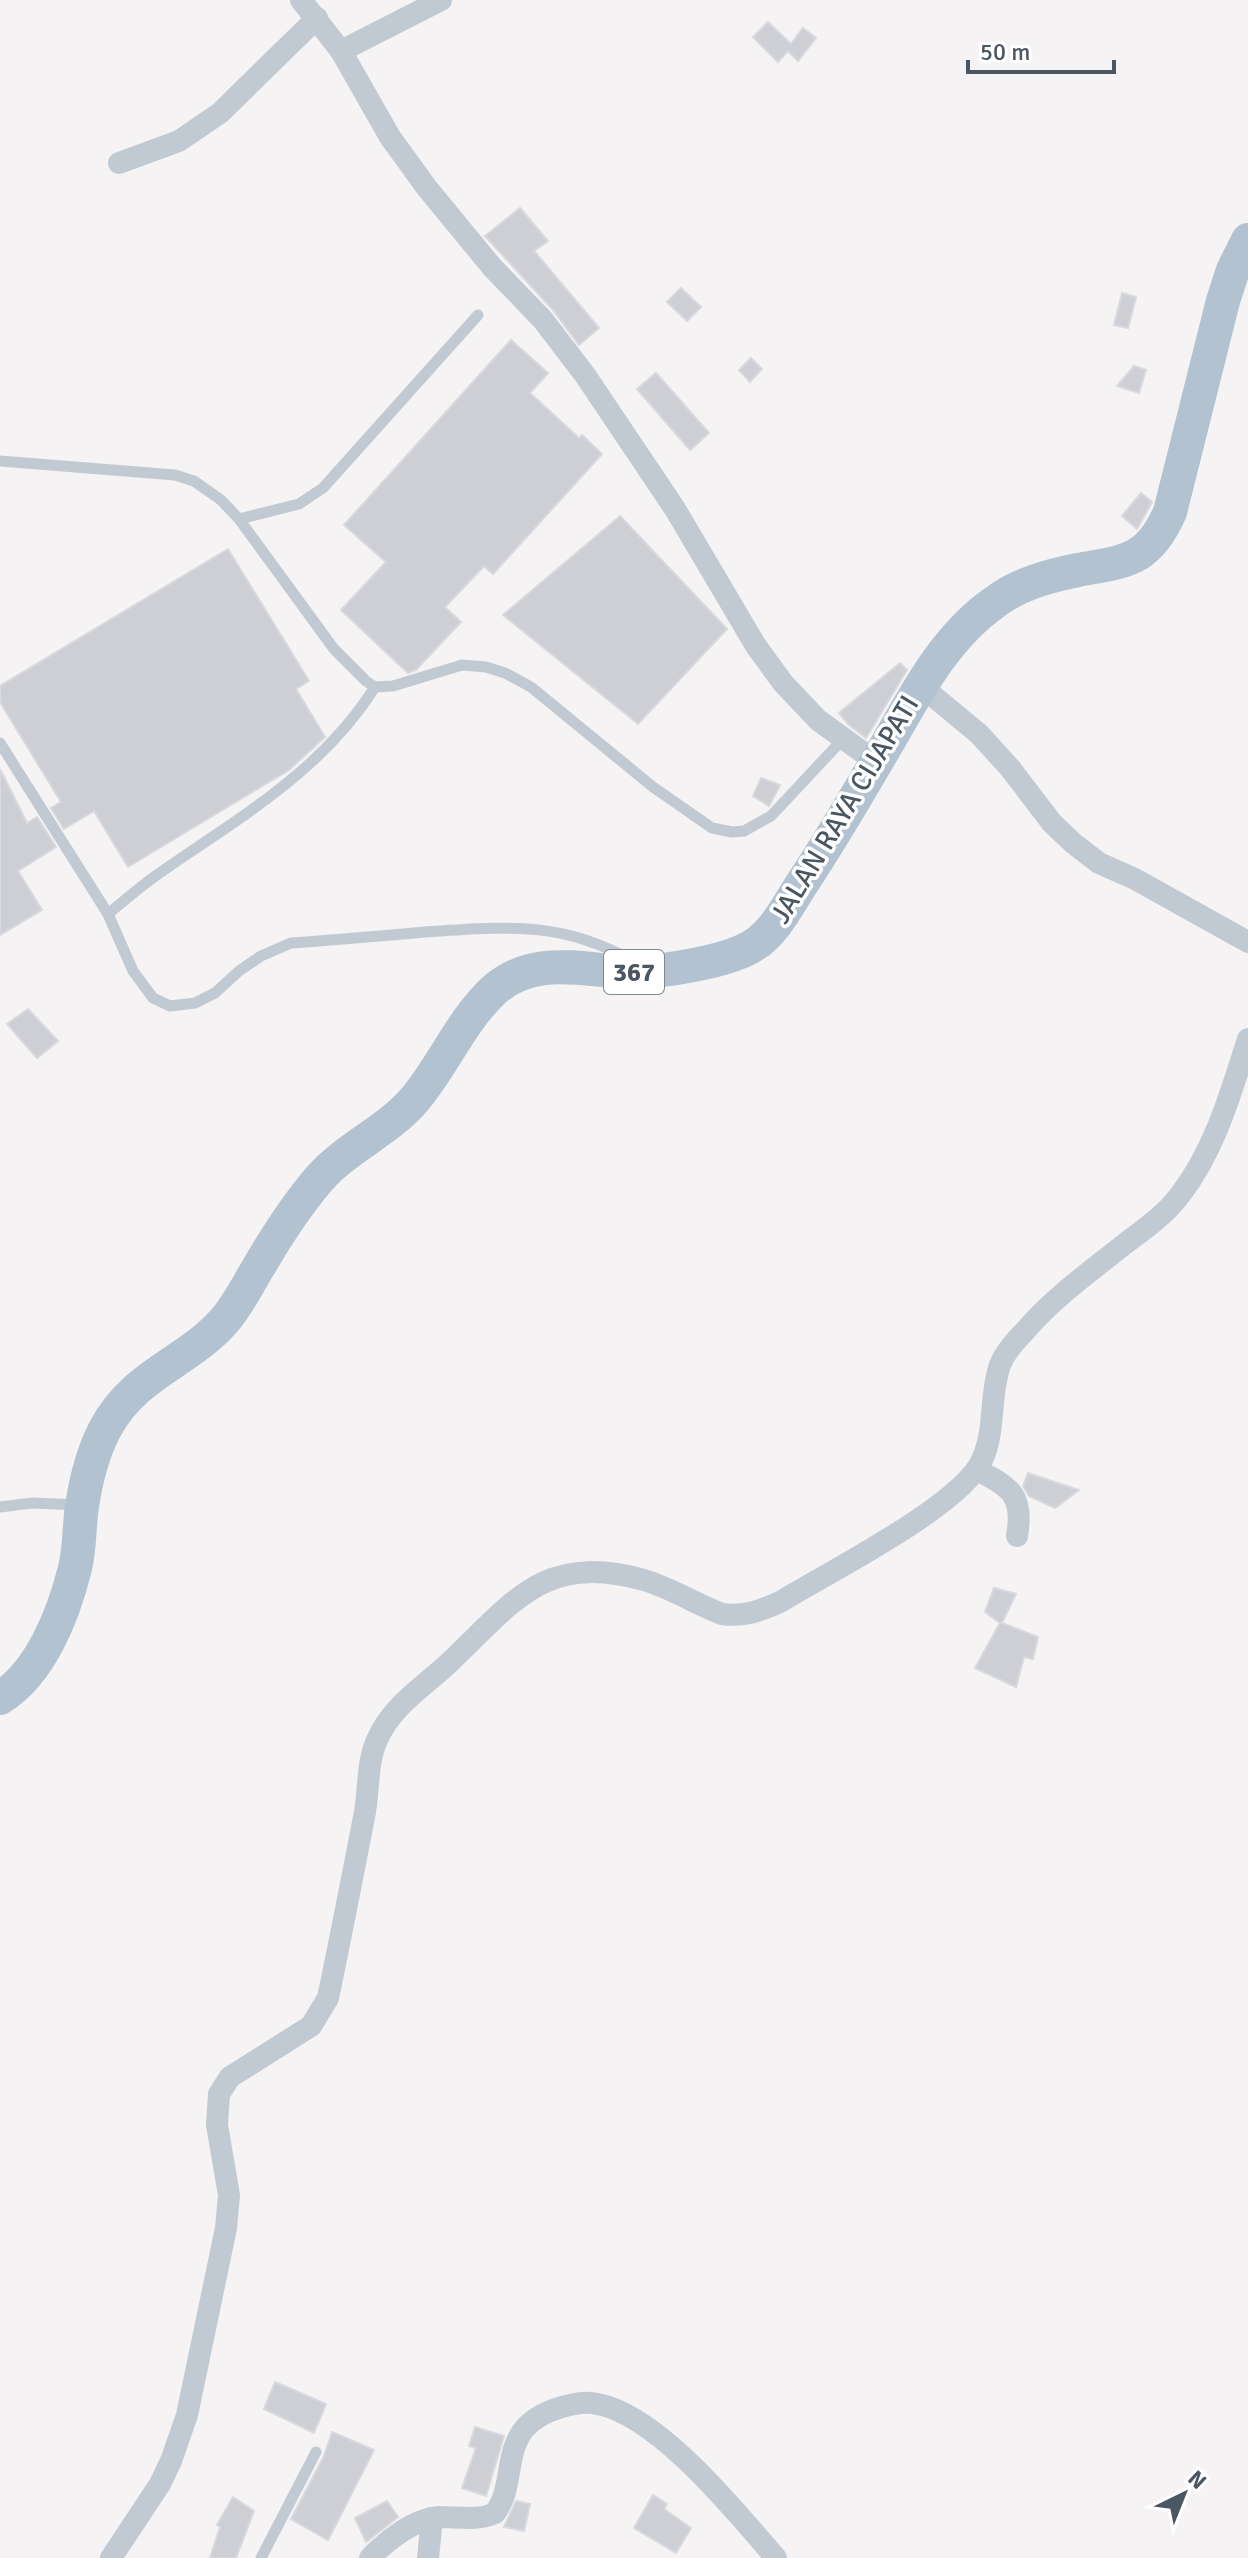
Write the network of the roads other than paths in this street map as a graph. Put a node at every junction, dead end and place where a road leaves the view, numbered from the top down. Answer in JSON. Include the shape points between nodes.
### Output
{"nodes":[{"id":1,"x":301,"y":0,"type":"edge"},
{"id":2,"x":441,"y":0,"type":"edge"},
{"id":3,"x":317,"y":18,"type":"junction"},
{"id":4,"x":341,"y":51,"type":"junction"},
{"id":5,"x":119,"y":163,"type":"dead end"},
{"id":6,"x":1248,"y":240,"type":"edge"},
{"id":7,"x":478,"y":315,"type":"dead end"},
{"id":8,"x":0,"y":461,"type":"edge"},
{"id":9,"x":239,"y":519,"type":"junction"},
{"id":10,"x":920,"y":685,"type":"junction"},
{"id":11,"x":375,"y":687,"type":"junction"},
{"id":12,"x":843,"y":739,"type":"junction"},
{"id":13,"x":0,"y":743,"type":"edge"},
{"id":14,"x":876,"y":762,"type":"junction"},
{"id":15,"x":108,"y":914,"type":"junction"},
{"id":16,"x":1248,"y":942,"type":"edge"},
{"id":17,"x":651,"y":971,"type":"junction"},
{"id":18,"x":1248,"y":1039,"type":"edge"},
{"id":19,"x":977,"y":1470,"type":"junction"},
{"id":20,"x":82,"y":1505,"type":"junction"},
{"id":21,"x":0,"y":1507,"type":"edge"},
{"id":22,"x":1017,"y":1536,"type":"dead end"},
{"id":23,"x":0,"y":1698,"type":"edge"},
{"id":24,"x":316,"y":2452,"type":"dead end"},
{"id":25,"x":432,"y":2518,"type":"junction"},
{"id":26,"x":111,"y":2558,"type":"edge"},
{"id":27,"x":261,"y":2558,"type":"edge"},
{"id":28,"x":370,"y":2558,"type":"edge"},
{"id":29,"x":428,"y":2558,"type":"edge"},
{"id":30,"x":776,"y":2558,"type":"edge"}],
"edges":[{"from":1,"to":3,"type":"street"},
{"from":2,"to":4,"type":"street"},
{"from":3,"to":4,"type":"street"},
{"from":3,"to":5,"type":"street","via":[[220,113],[162,149]]},
{"from":4,"to":12,"type":"street","via":[[390,137],[427,188],[543,320],[613,414],[756,646],[783,683]]},
{"from":6,"to":10,"type":"main road","name":"JALAN RAYA CIJAPATI","number":"367","via":[[1223,301],[1170,512],[1152,543],[1131,559],[1029,583],[995,601],[962,630]]},
{"from":7,"to":9,"type":"lane","via":[[323,488],[299,504]]},
{"from":8,"to":9,"type":"lane","via":[[175,475],[208,489]]},
{"from":9,"to":11,"type":"lane","via":[[334,649]]},
{"from":10,"to":14,"type":"main road","name":"JALAN RAYA CIJAPATI","number":"367"},
{"from":10,"to":16,"type":"street","via":[[979,734],[1073,843],[1099,863]]},
{"from":11,"to":12,"type":"lane","via":[[462,665],[505,673],[531,687],[686,811],[712,828],[732,832],[771,816]]},
{"from":11,"to":15,"type":"lane","via":[[310,766]]},
{"from":12,"to":14,"type":"street"},
{"from":13,"to":15,"type":"lane"},
{"from":14,"to":17,"type":"main road","name":"JALAN RAYA CIJAPATI","number":"367","via":[[767,935],[741,952]]},
{"from":15,"to":17,"type":"lane","via":[[133,971],[153,998],[170,1006],[195,1003],[215,993],[261,956],[291,943],[455,930],[513,926],[552,931],[585,940]]},
{"from":17,"to":20,"type":"main road","name":"JALAN RAYA CIJAPATI","number":"367","via":[[545,967],[496,988],[404,1111],[317,1182],[221,1325],[121,1404],[92,1459]]},
{"from":18,"to":19,"type":"street","via":[[1214,1134],[1180,1195],[1044,1311],[1009,1348]]},
{"from":19,"to":22,"type":"street","via":[[1015,1496]]},
{"from":19,"to":26,"type":"street","via":[[917,1520],[755,1613],[722,1614],[644,1580],[571,1572],[547,1579],[513,1603],[388,1718],[371,1757],[324,2008],[304,2032],[230,2077],[217,2098],[229,2195],[226,2228],[187,2415],[160,2484]]},
{"from":20,"to":21,"type":"lane"},
{"from":20,"to":23,"type":"main road","name":"JALAN RAYA CIJAPATI","number":"367","via":[[76,1565],[63,1604],[34,1663]]},
{"from":24,"to":27,"type":"lane"},
{"from":25,"to":28,"type":"street","via":[[393,2538]]},
{"from":25,"to":29,"type":"street"},
{"from":25,"to":30,"type":"street","via":[[495,2513],[511,2454],[526,2427],[551,2411],[582,2402],[618,2410],[654,2432]]}]}
